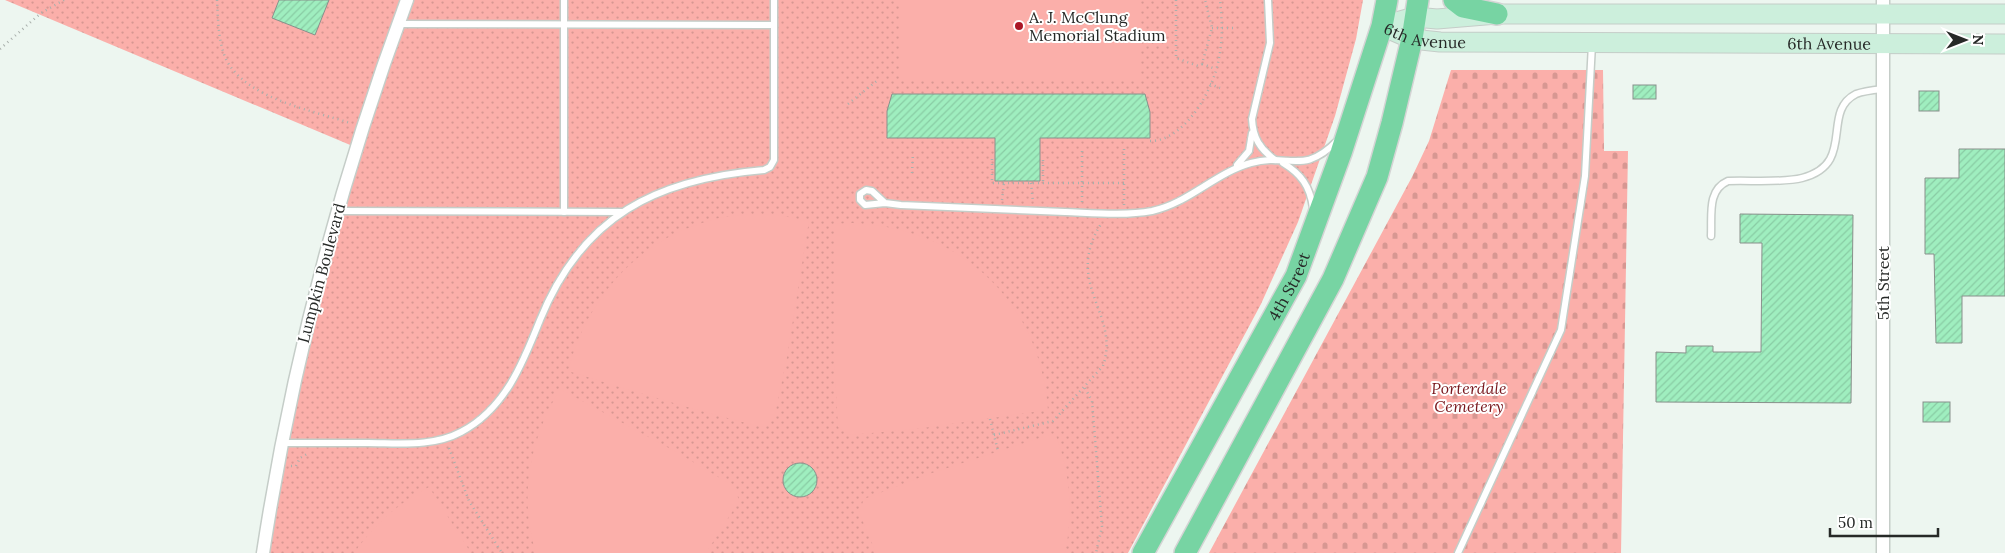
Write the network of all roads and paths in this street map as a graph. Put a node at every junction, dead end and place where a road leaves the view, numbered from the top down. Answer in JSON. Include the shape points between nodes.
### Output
{"nodes":[{"id":1,"x":64,"y":0,"type":"edge"},
{"id":2,"x":217,"y":0,"type":"edge"},
{"id":3,"x":407,"y":0,"type":"edge"},
{"id":4,"x":564,"y":0,"type":"edge"},
{"id":5,"x":774,"y":0,"type":"edge"},
{"id":6,"x":1176,"y":0,"type":"edge"},
{"id":7,"x":1204,"y":0,"type":"edge"},
{"id":8,"x":1220,"y":0,"type":"edge"},
{"id":9,"x":1268,"y":0,"type":"edge"},
{"id":10,"x":1387,"y":0,"type":"edge"},
{"id":11,"x":1454,"y":0,"type":"edge"},
{"id":12,"x":1883,"y":6,"type":"edge"},
{"id":13,"x":1416,"y":9,"type":"edge"},
{"id":14,"x":1497,"y":14,"type":"junction"},
{"id":15,"x":2005,"y":14,"type":"edge"},
{"id":16,"x":398,"y":24,"type":"junction"},
{"id":17,"x":564,"y":25,"type":"junction"},
{"id":18,"x":774,"y":25,"type":"junction"},
{"id":19,"x":1382,"y":26,"type":"junction"},
{"id":20,"x":1212,"y":28,"type":"junction"},
{"id":21,"x":1221,"y":28,"type":"junction"},
{"id":22,"x":1234,"y":28,"type":"dead end"},
{"id":23,"x":1412,"y":39,"type":"junction"},
{"id":24,"x":1592,"y":42,"type":"junction"},
{"id":25,"x":1883,"y":43,"type":"junction"},
{"id":26,"x":2005,"y":44,"type":"edge"},
{"id":27,"x":0,"y":49,"type":"edge"},
{"id":28,"x":1202,"y":64,"type":"junction"},
{"id":29,"x":1216,"y":69,"type":"junction"},
{"id":30,"x":878,"y":80,"type":"dead end"},
{"id":31,"x":1210,"y":84,"type":"junction"},
{"id":32,"x":1220,"y":88,"type":"dead end"},
{"id":33,"x":1883,"y":89,"type":"junction"},
{"id":34,"x":848,"y":104,"type":"dead end"},
{"id":35,"x":362,"y":127,"type":"junction"},
{"id":36,"x":1252,"y":129,"type":"junction"},
{"id":37,"x":1348,"y":130,"type":"junction"},
{"id":38,"x":1150,"y":141,"type":"dead end"},
{"id":39,"x":1082,"y":149,"type":"dead end"},
{"id":40,"x":1124,"y":149,"type":"dead end"},
{"id":41,"x":912,"y":153,"type":"dead end"},
{"id":42,"x":992,"y":160,"type":"dead end"},
{"id":43,"x":1043,"y":160,"type":"dead end"},
{"id":44,"x":1278,"y":161,"type":"junction"},
{"id":45,"x":1233,"y":169,"type":"junction"},
{"id":46,"x":912,"y":174,"type":"dead end"},
{"id":47,"x":1004,"y":183,"type":"junction"},
{"id":48,"x":1031,"y":183,"type":"junction"},
{"id":49,"x":1043,"y":183,"type":"junction"},
{"id":50,"x":1082,"y":183,"type":"junction"},
{"id":51,"x":1124,"y":183,"type":"junction"},
{"id":52,"x":885,"y":203,"type":"dead end"},
{"id":53,"x":1001,"y":209,"type":"junction"},
{"id":54,"x":336,"y":211,"type":"junction"},
{"id":55,"x":1034,"y":211,"type":"junction"},
{"id":56,"x":564,"y":212,"type":"junction"},
{"id":57,"x":624,"y":212,"type":"junction"},
{"id":58,"x":1082,"y":212,"type":"junction"},
{"id":59,"x":1124,"y":212,"type":"junction"},
{"id":60,"x":1106,"y":213,"type":"junction"},
{"id":61,"x":1313,"y":229,"type":"junction"},
{"id":62,"x":1711,"y":236,"type":"dead end"},
{"id":63,"x":1085,"y":388,"type":"junction"},
{"id":64,"x":990,"y":419,"type":"dead end"},
{"id":65,"x":994,"y":435,"type":"junction"},
{"id":66,"x":281,"y":443,"type":"junction"},
{"id":67,"x":449,"y":448,"type":"dead end"},
{"id":68,"x":998,"y":451,"type":"dead end"},
{"id":69,"x":263,"y":553,"type":"edge"},
{"id":70,"x":502,"y":553,"type":"edge"},
{"id":71,"x":1096,"y":553,"type":"edge"},
{"id":72,"x":1143,"y":553,"type":"edge"},
{"id":73,"x":1185,"y":553,"type":"edge"},
{"id":74,"x":1458,"y":553,"type":"edge"},
{"id":75,"x":1883,"y":553,"type":"edge"}],
"edges":[{"from":1,"to":27,"type":"path","via":[[41,13]]},
{"from":2,"to":35,"type":"path","via":[[225,57],[241,79],[275,98]]},
{"from":3,"to":16,"type":"street","name":"Lumpkin Boulevard"},
{"from":4,"to":17,"type":"lane"},
{"from":5,"to":18,"type":"lane"},
{"from":6,"to":28,"type":"path","via":[[1176,58],[1195,66]]},
{"from":7,"to":20,"type":"path"},
{"from":8,"to":21,"type":"path"},
{"from":9,"to":36,"type":"lane","via":[[1270,42],[1252,112]]},
{"from":10,"to":19,"type":"highway","name":"4th Street"},
{"from":11,"to":14,"type":"highway","via":[[1463,7]]},
{"from":12,"to":14,"type":"main road","name":"6th Avenue"},
{"from":12,"to":15,"type":"main road","name":"6th Avenue"},
{"from":12,"to":25,"type":"street","name":"5th Street"},
{"from":13,"to":14,"type":"main road","name":"6th Avenue","via":[[1437,19]]},
{"from":13,"to":19,"type":"main road","name":"6th Avenue"},
{"from":13,"to":23,"type":"highway"},
{"from":16,"to":17,"type":"lane"},
{"from":16,"to":35,"type":"street","name":"Lumpkin Boulevard"},
{"from":17,"to":18,"type":"lane"},
{"from":17,"to":56,"type":"lane"},
{"from":18,"to":57,"type":"lane","via":[[772,165],[764,170],[723,174],[689,183]]},
{"from":19,"to":23,"type":"main road","name":"6th Avenue"},
{"from":19,"to":37,"type":"highway","name":"4th Street"},
{"from":20,"to":21,"type":"path"},
{"from":20,"to":28,"type":"path"},
{"from":21,"to":22,"type":"path"},
{"from":21,"to":29,"type":"path"},
{"from":23,"to":24,"type":"main road","name":"6th Avenue","via":[[1440,42]]},
{"from":23,"to":73,"type":"highway","via":[[1377,177],[1333,279]]},
{"from":24,"to":25,"type":"main road","name":"6th Avenue"},
{"from":24,"to":74,"type":"lane","via":[[1585,176],[1562,330]]},
{"from":25,"to":26,"type":"main road","name":"6th Avenue"},
{"from":25,"to":33,"type":"street","name":"5th Street"},
{"from":28,"to":29,"type":"path"},
{"from":29,"to":31,"type":"path"},
{"from":30,"to":34,"type":"path"},
{"from":31,"to":32,"type":"path"},
{"from":31,"to":38,"type":"path","via":[[1182,127],[1164,139]]},
{"from":33,"to":62,"type":"lane","via":[[1858,93],[1848,99],[1840,110],[1833,156],[1817,172],[1802,178],[1728,181],[1718,186],[1712,198]]},
{"from":33,"to":75,"type":"street","name":"5th Street"},
{"from":35,"to":54,"type":"street","name":"Lumpkin Boulevard"},
{"from":36,"to":44,"type":"lane","via":[[1262,149]]},
{"from":36,"to":45,"type":"lane","via":[[1249,151]]},
{"from":37,"to":44,"type":"lane","via":[[1318,156],[1302,162]]},
{"from":37,"to":61,"type":"highway","name":"4th Street"},
{"from":39,"to":50,"type":"path"},
{"from":40,"to":51,"type":"path"},
{"from":41,"to":46,"type":"path"},
{"from":42,"to":47,"type":"path","via":[[992,183]]},
{"from":43,"to":49,"type":"path"},
{"from":44,"to":45,"type":"lane","via":[[1256,161]]},
{"from":44,"to":61,"type":"lane","via":[[1298,173],[1308,186]]},
{"from":45,"to":59,"type":"lane","via":[[1172,204],[1151,211]]},
{"from":47,"to":48,"type":"path"},
{"from":47,"to":53,"type":"path"},
{"from":48,"to":49,"type":"path"},
{"from":48,"to":55,"type":"path"},
{"from":49,"to":50,"type":"path"},
{"from":50,"to":51,"type":"path"},
{"from":50,"to":58,"type":"path"},
{"from":51,"to":59,"type":"path"},
{"from":52,"to":53,"type":"lane"},
{"from":53,"to":55,"type":"lane"},
{"from":54,"to":56,"type":"lane"},
{"from":54,"to":66,"type":"street","name":"Lumpkin Boulevard"},
{"from":55,"to":58,"type":"lane"},
{"from":56,"to":57,"type":"lane"},
{"from":57,"to":66,"type":"lane","via":[[598,230],[574,257],[554,290],[512,382],[493,406],[470,426],[449,437],[427,442]]},
{"from":58,"to":60,"type":"lane"},
{"from":59,"to":60,"type":"lane"},
{"from":60,"to":63,"type":"path","via":[[1092,238],[1088,257],[1090,284],[1106,336],[1106,358]]},
{"from":61,"to":72,"type":"highway","name":"4th Street","via":[[1296,276]]},
{"from":63,"to":65,"type":"path","via":[[1053,421]]},
{"from":63,"to":71,"type":"path","via":[[1092,401],[1102,527]]},
{"from":64,"to":65,"type":"path"},
{"from":65,"to":68,"type":"path"},
{"from":66,"to":69,"type":"street","name":"Lumpkin Boulevard"},
{"from":67,"to":70,"type":"path","via":[[469,501]]}]}
